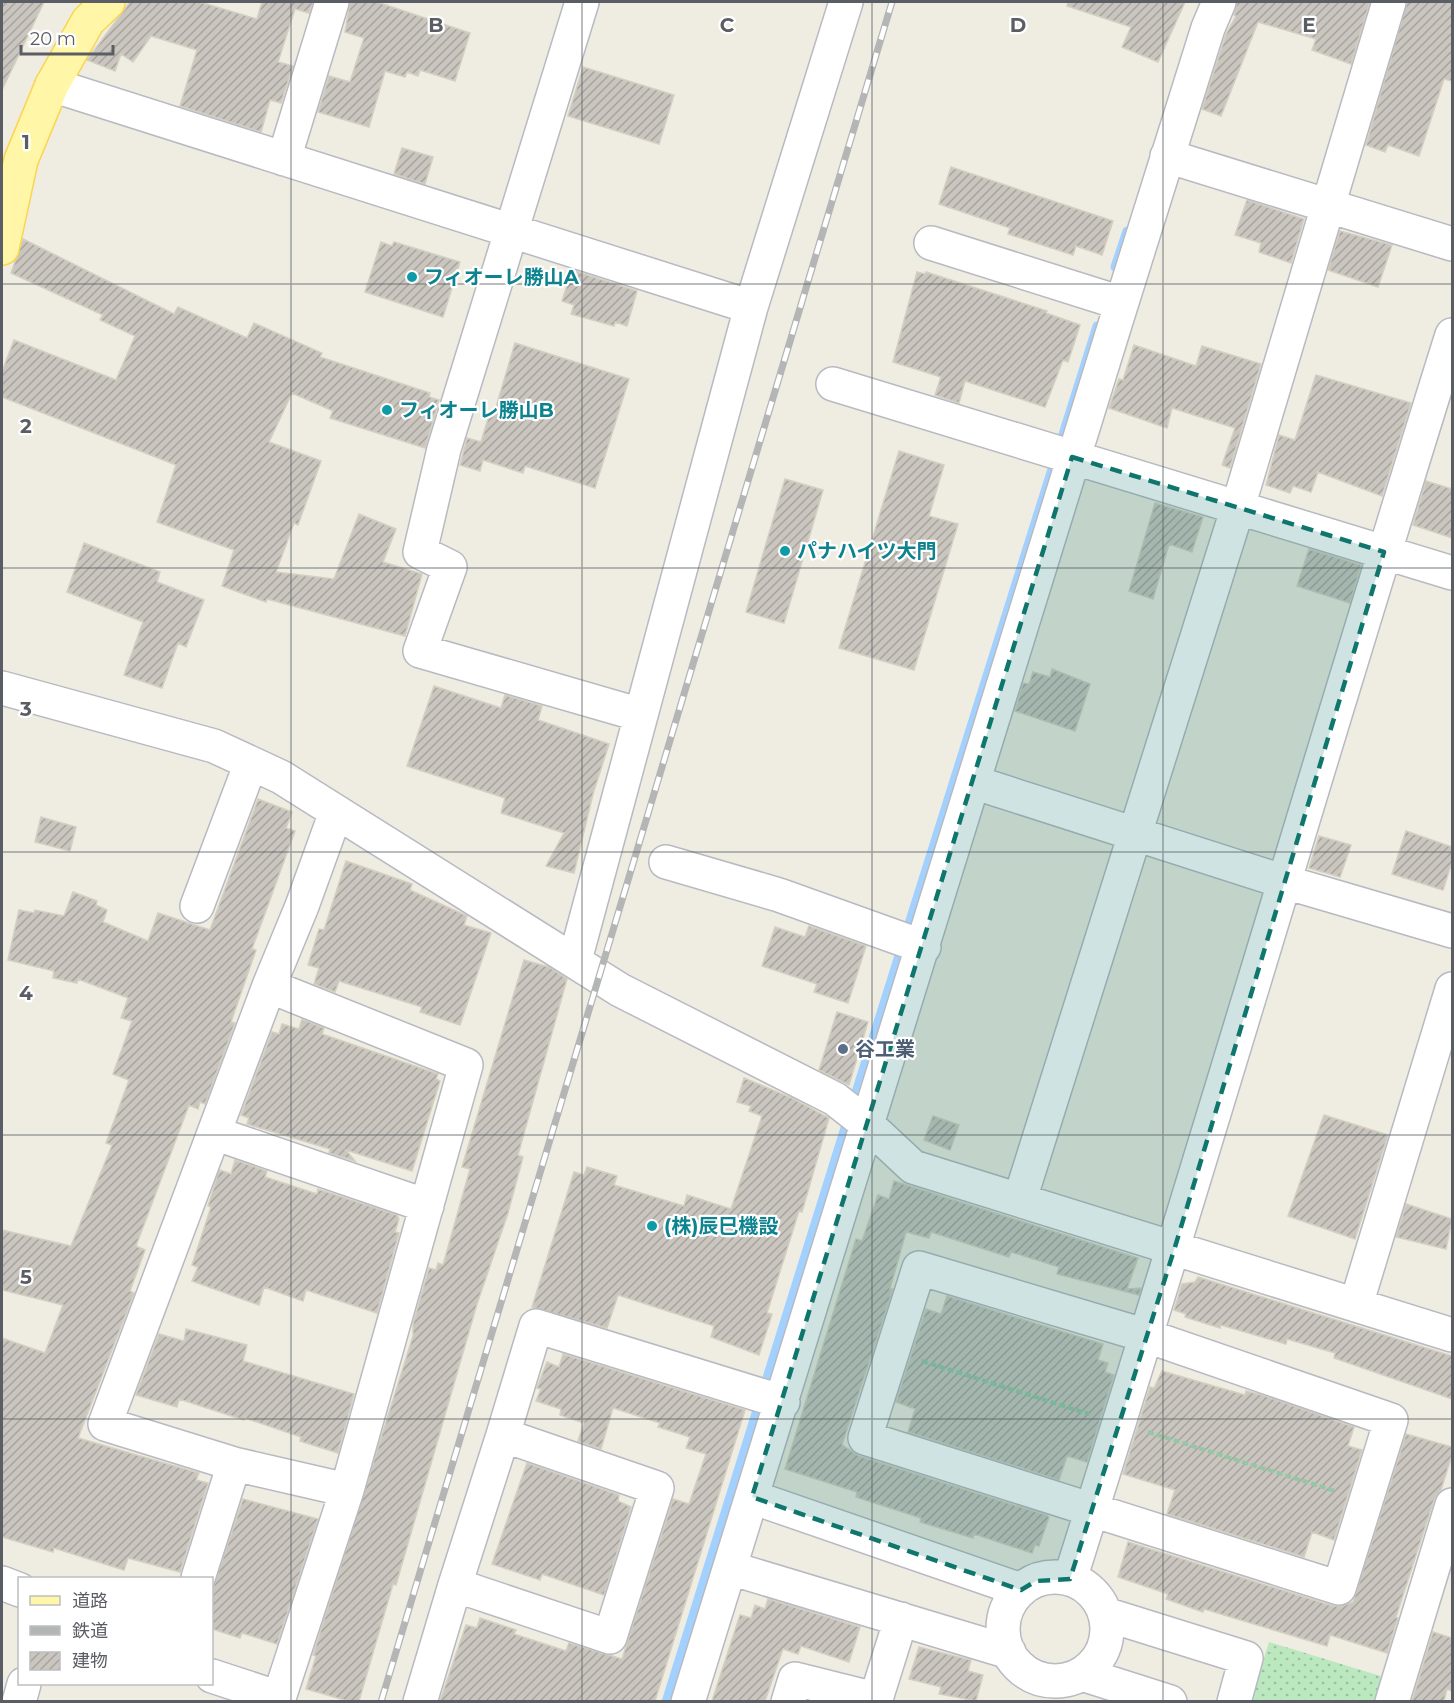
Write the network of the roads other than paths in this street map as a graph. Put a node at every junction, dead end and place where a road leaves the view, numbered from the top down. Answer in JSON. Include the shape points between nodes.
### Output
{"nodes":[{"id":1,"x":108,"y":2,"type":"edge"},
{"id":2,"x":332,"y":2,"type":"edge"},
{"id":3,"x":582,"y":2,"type":"edge"},
{"id":4,"x":846,"y":2,"type":"edge"},
{"id":5,"x":1219,"y":2,"type":"edge"},
{"id":6,"x":1389,"y":2,"type":"edge"},
{"id":7,"x":52,"y":85,"type":"junction"},
{"id":8,"x":1167,"y":156,"type":"junction"},
{"id":9,"x":285,"y":159,"type":"junction"},
{"id":10,"x":1327,"y":207,"type":"junction"},
{"id":11,"x":512,"y":231,"type":"junction"},
{"id":12,"x":931,"y":243,"type":"dead end"},
{"id":13,"x":1452,"y":244,"type":"edge"},
{"id":14,"x":2,"y":248,"type":"edge"},
{"id":15,"x":1121,"y":303,"type":"junction"},
{"id":16,"x":751,"y":307,"type":"junction"},
{"id":17,"x":1452,"y":335,"type":"edge"},
{"id":18,"x":833,"y":384,"type":"dead end"},
{"id":19,"x":1061,"y":454,"type":"junction"},
{"id":20,"x":1238,"y":507,"type":"junction"},
{"id":21,"x":1384,"y":552,"type":"junction"},
{"id":22,"x":1452,"y":573,"type":"edge"},
{"id":23,"x":2,"y":688,"type":"edge"},
{"id":24,"x":641,"y":715,"type":"junction"},
{"id":25,"x":251,"y":764,"type":"junction"},
{"id":26,"x":973,"y":782,"type":"junction"},
{"id":27,"x":336,"y":812,"type":"junction"},
{"id":28,"x":1135,"y":834,"type":"junction"},
{"id":29,"x":666,"y":862,"type":"dead end"},
{"id":30,"x":1285,"y":882,"type":"junction"},
{"id":31,"x":197,"y":906,"type":"dead end"},
{"id":32,"x":1452,"y":931,"type":"edge"},
{"id":33,"x":910,"y":943,"type":"junction"},
{"id":34,"x":575,"y":960,"type":"junction"},
{"id":35,"x":269,"y":986,"type":"junction"},
{"id":36,"x":1452,"y":989,"type":"edge"},
{"id":37,"x":856,"y":1116,"type":"junction"},
{"id":38,"x":214,"y":1133,"type":"junction"},
{"id":39,"x":1020,"y":1199,"type":"junction"},
{"id":40,"x":427,"y":1206,"type":"junction"},
{"id":41,"x":1175,"y":1247,"type":"junction"},
{"id":42,"x":1356,"y":1305,"type":"junction"},
{"id":43,"x":1452,"y":1335,"type":"edge"},
{"id":44,"x":1147,"y":1336,"type":"junction"},
{"id":45,"x":768,"y":1398,"type":"junction"},
{"id":46,"x":503,"y":1435,"type":"junction"},
{"id":47,"x":234,"y":1464,"type":"junction"},
{"id":48,"x":347,"y":1490,"type":"junction"},
{"id":49,"x":752,"y":1497,"type":"junction"},
{"id":50,"x":1452,"y":1506,"type":"edge"},
{"id":51,"x":1091,"y":1511,"type":"junction"},
{"id":52,"x":1447,"y":1543,"type":"edge"},
{"id":53,"x":730,"y":1568,"type":"junction"},
{"id":54,"x":198,"y":1577,"type":"edge"},
{"id":55,"x":1070,"y":1579,"type":"junction"},
{"id":56,"x":2,"y":1583,"type":"edge"},
{"id":57,"x":455,"y":1585,"type":"junction"},
{"id":58,"x":18,"y":1589,"type":"edge"},
{"id":59,"x":1021,"y":1590,"type":"junction"},
{"id":60,"x":1105,"y":1614,"type":"junction"},
{"id":61,"x":901,"y":1619,"type":"junction"},
{"id":62,"x":1008,"y":1652,"type":"junction"},
{"id":63,"x":1082,"y":1674,"type":"junction"},
{"id":64,"x":213,"y":1676,"type":"edge"},
{"id":65,"x":23,"y":1685,"type":"edge"},
{"id":66,"x":1047,"y":1691,"type":"edge"},
{"id":67,"x":282,"y":1700,"type":"edge"},
{"id":68,"x":875,"y":1700,"type":"edge"},
{"id":69,"x":19,"y":1701,"type":"edge"},
{"id":70,"x":420,"y":1701,"type":"edge"},
{"id":71,"x":688,"y":1701,"type":"edge"},
{"id":72,"x":788,"y":1701,"type":"edge"},
{"id":73,"x":1170,"y":1701,"type":"edge"},
{"id":74,"x":1234,"y":1701,"type":"edge"},
{"id":75,"x":1392,"y":1701,"type":"edge"}],
"edges":[{"from":1,"to":7,"type":"main road","via":[[88,21]]},
{"from":2,"to":9,"type":"street"},
{"from":3,"to":11,"type":"street"},
{"from":4,"to":16,"type":"street"},
{"from":5,"to":8,"type":"street"},
{"from":6,"to":10,"type":"street"},
{"from":7,"to":9,"type":"street"},
{"from":7,"to":14,"type":"main road","via":[[21,160]]},
{"from":8,"to":10,"type":"street"},
{"from":8,"to":15,"type":"street"},
{"from":9,"to":11,"type":"street"},
{"from":10,"to":13,"type":"street"},
{"from":10,"to":20,"type":"street"},
{"from":11,"to":16,"type":"street"},
{"from":11,"to":24,"type":"street","via":[[444,449],[420,552],[450,567],[420,651]]},
{"from":12,"to":15,"type":"street"},
{"from":15,"to":19,"type":"street"},
{"from":16,"to":24,"type":"street"},
{"from":17,"to":21,"type":"street"},
{"from":18,"to":19,"type":"street"},
{"from":19,"to":20,"type":"street"},
{"from":19,"to":26,"type":"street"},
{"from":20,"to":21,"type":"street"},
{"from":20,"to":28,"type":"street"},
{"from":21,"to":22,"type":"street"},
{"from":21,"to":30,"type":"street"},
{"from":23,"to":25,"type":"street","via":[[214,746]]},
{"from":24,"to":34,"type":"street"},
{"from":25,"to":27,"type":"street","via":[[281,777]]},
{"from":25,"to":31,"type":"street"},
{"from":26,"to":28,"type":"street"},
{"from":26,"to":33,"type":"street"},
{"from":27,"to":34,"type":"street"},
{"from":27,"to":35,"type":"street"},
{"from":28,"to":30,"type":"street"},
{"from":28,"to":39,"type":"street"},
{"from":29,"to":33,"type":"street","via":[[779,895]]},
{"from":30,"to":32,"type":"street"},
{"from":30,"to":41,"type":"street"},
{"from":33,"to":37,"type":"street"},
{"from":34,"to":37,"type":"street","via":[[620,990]]},
{"from":35,"to":38,"type":"street"},
{"from":35,"to":40,"type":"street","via":[[466,1065]]},
{"from":36,"to":42,"type":"street"},
{"from":37,"to":39,"type":"street","via":[[913,1167]]},
{"from":37,"to":45,"type":"street"},
{"from":38,"to":40,"type":"street"},
{"from":38,"to":47,"type":"street","via":[[105,1424]]},
{"from":39,"to":41,"type":"street"},
{"from":40,"to":48,"type":"street"},
{"from":41,"to":42,"type":"street"},
{"from":41,"to":44,"type":"street"},
{"from":42,"to":43,"type":"street"},
{"from":44,"to":51,"type":"street"},
{"from":44,"to":51,"type":"street","via":[[919,1268],[866,1438]]},
{"from":44,"to":51,"type":"street","via":[[1391,1420],[1339,1588]]},
{"from":45,"to":46,"type":"street","via":[[536,1326]]},
{"from":45,"to":49,"type":"street"},
{"from":46,"to":57,"type":"street"},
{"from":46,"to":57,"type":"street","via":[[657,1488],[610,1637]]},
{"from":47,"to":48,"type":"street"},
{"from":47,"to":54,"type":"street"},
{"from":48,"to":67,"type":"street"},
{"from":49,"to":53,"type":"street"},
{"from":49,"to":59,"type":"street"},
{"from":50,"to":52,"type":"street"},
{"from":51,"to":55,"type":"street"},
{"from":52,"to":75,"type":"street"},
{"from":53,"to":61,"type":"street"},
{"from":53,"to":71,"type":"street"},
{"from":55,"to":59,"type":"street","via":[[1053,1577]]},
{"from":55,"to":60,"type":"street","via":[[1086,1587]]},
{"from":56,"to":58,"type":"street"},
{"from":57,"to":70,"type":"street"},
{"from":59,"to":62,"type":"street","via":[[1004,1618]]},
{"from":60,"to":63,"type":"street","via":[[1108,1631],[1104,1648]]},
{"from":60,"to":74,"type":"street","via":[[1246,1658]]},
{"from":61,"to":62,"type":"street"},
{"from":61,"to":68,"type":"street"},
{"from":62,"to":66,"type":"street"},
{"from":63,"to":66,"type":"street"},
{"from":63,"to":73,"type":"street"},
{"from":64,"to":67,"type":"street"},
{"from":65,"to":69,"type":"street"},
{"from":68,"to":72,"type":"street","via":[[795,1679]]}]}
